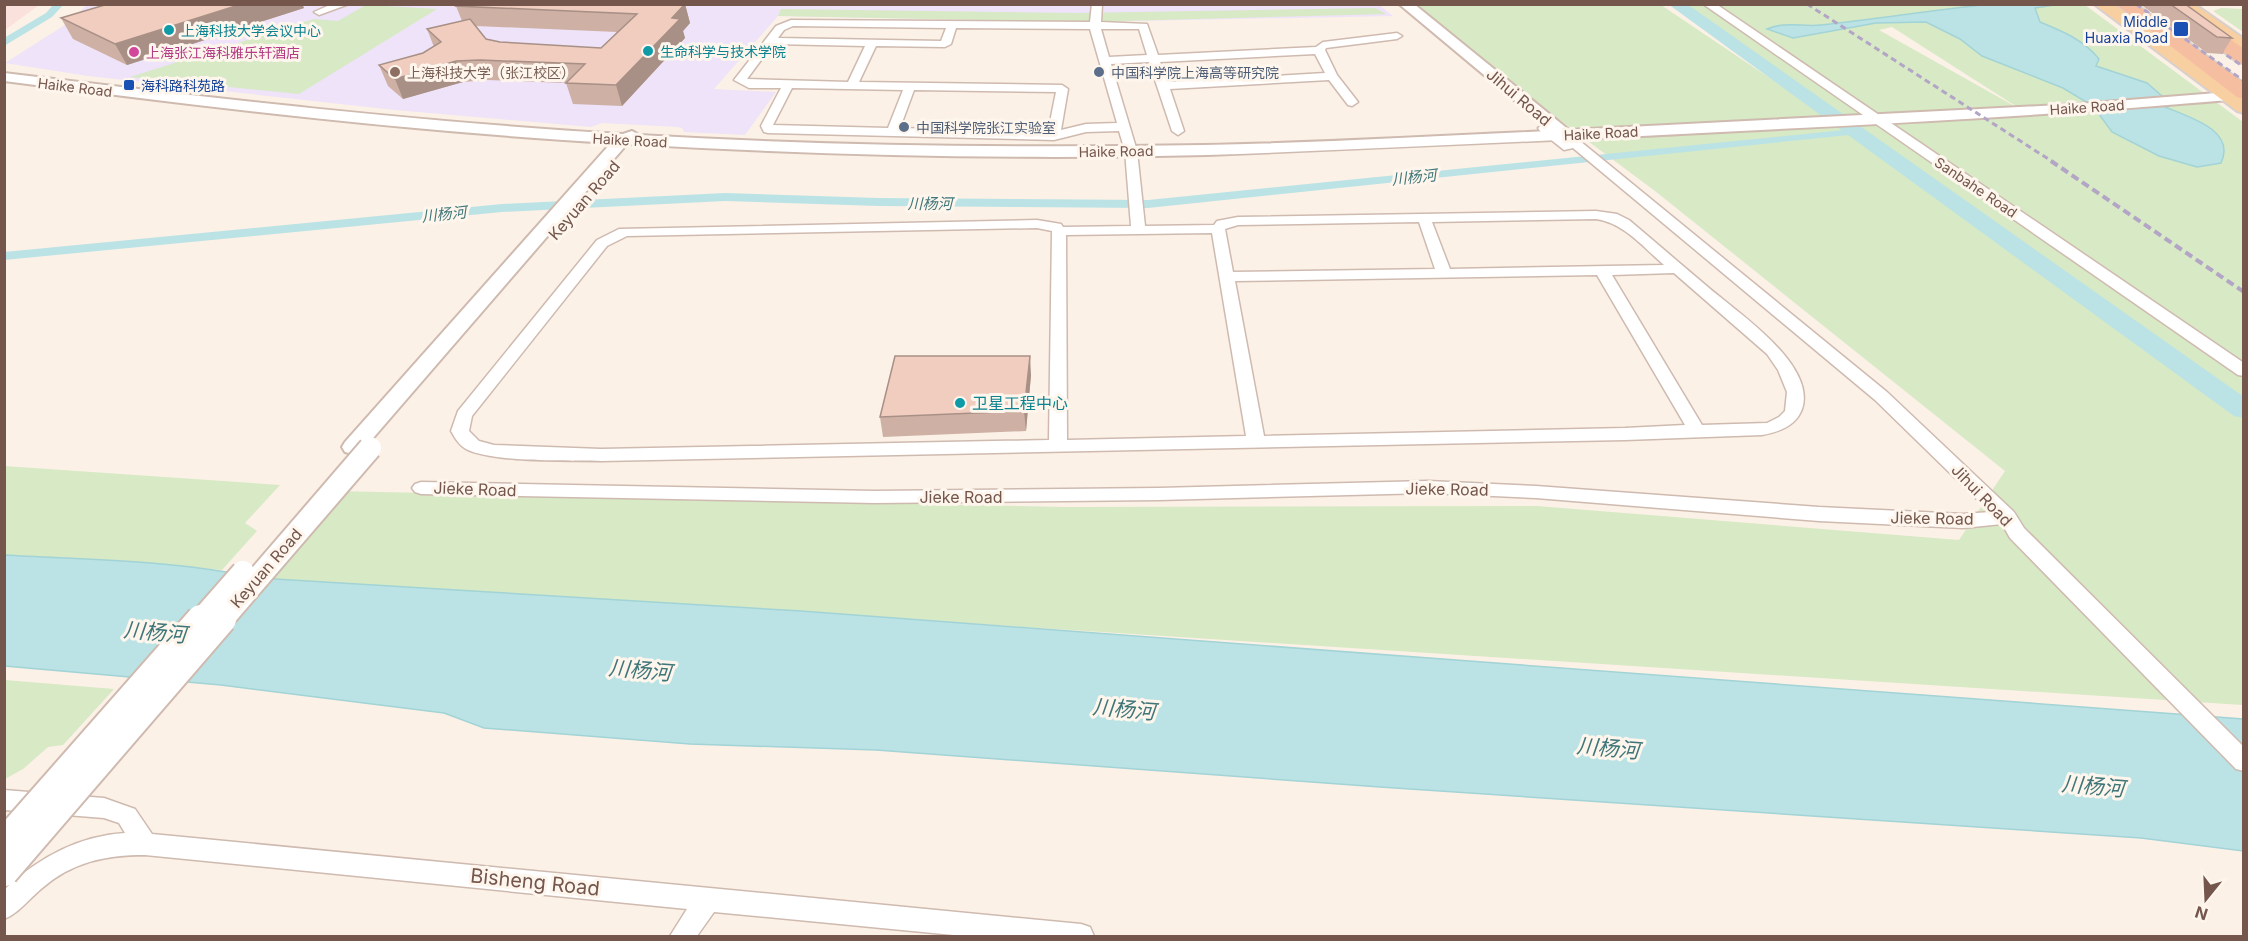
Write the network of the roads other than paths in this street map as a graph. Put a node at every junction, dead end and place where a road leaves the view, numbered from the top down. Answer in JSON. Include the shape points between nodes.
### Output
{"nodes":[{"id":1,"x":344,"y":4,"type":"edge"},
{"id":2,"x":1097,"y":4,"type":"edge"},
{"id":3,"x":1397,"y":4,"type":"edge"},
{"id":4,"x":1405,"y":4,"type":"edge"},
{"id":5,"x":1708,"y":4,"type":"edge"},
{"id":6,"x":2102,"y":4,"type":"edge"},
{"id":7,"x":2124,"y":4,"type":"edge"},
{"id":8,"x":2167,"y":4,"type":"edge"},
{"id":9,"x":2182,"y":4,"type":"edge"},
{"id":10,"x":319,"y":12,"type":"dead end"},
{"id":11,"x":952,"y":25,"type":"junction"},
{"id":12,"x":1095,"y":27,"type":"junction"},
{"id":13,"x":1397,"y":36,"type":"dead end"},
{"id":14,"x":770,"y":41,"type":"junction"},
{"id":15,"x":872,"y":43,"type":"junction"},
{"id":16,"x":2244,"y":47,"type":"edge"},
{"id":17,"x":1319,"y":51,"type":"junction"},
{"id":18,"x":2244,"y":58,"type":"edge"},
{"id":19,"x":1154,"y":59,"type":"junction"},
{"id":20,"x":1105,"y":61,"type":"junction"},
{"id":21,"x":4,"y":72,"type":"edge"},
{"id":22,"x":1332,"y":76,"type":"junction"},
{"id":23,"x":4,"y":77,"type":"edge"},
{"id":24,"x":788,"y":85,"type":"junction"},
{"id":25,"x":852,"y":85,"type":"junction"},
{"id":26,"x":910,"y":86,"type":"junction"},
{"id":27,"x":1163,"y":86,"type":"junction"},
{"id":28,"x":2233,"y":95,"type":"edge"},
{"id":29,"x":1352,"y":102,"type":"dead end"},
{"id":30,"x":1866,"y":114,"type":"junction"},
{"id":31,"x":1124,"y":127,"type":"junction"},
{"id":32,"x":1178,"y":131,"type":"dead end"},
{"id":33,"x":1555,"y":132,"type":"junction"},
{"id":34,"x":892,"y":133,"type":"junction"},
{"id":35,"x":1054,"y":136,"type":"junction"},
{"id":36,"x":630,"y":139,"type":"junction"},
{"id":37,"x":1130,"y":149,"type":"junction"},
{"id":38,"x":1424,"y":218,"type":"junction"},
{"id":39,"x":1137,"y":224,"type":"junction"},
{"id":40,"x":1218,"y":229,"type":"junction"},
{"id":41,"x":1059,"y":231,"type":"junction"},
{"id":42,"x":1678,"y":269,"type":"junction"},
{"id":43,"x":1602,"y":271,"type":"junction"},
{"id":44,"x":1444,"y":273,"type":"junction"},
{"id":45,"x":1227,"y":277,"type":"junction"},
{"id":46,"x":2244,"y":371,"type":"edge"},
{"id":47,"x":1697,"y":430,"type":"junction"},
{"id":48,"x":1256,"y":442,"type":"junction"},
{"id":49,"x":1058,"y":446,"type":"junction"},
{"id":50,"x":362,"y":447,"type":"junction"},
{"id":51,"x":2000,"y":518,"type":"junction"},
{"id":52,"x":2244,"y":762,"type":"edge"},
{"id":53,"x":4,"y":800,"type":"edge"},
{"id":54,"x":4,"y":843,"type":"edge"},
{"id":55,"x":145,"y":844,"type":"junction"},
{"id":56,"x":4,"y":872,"type":"edge"},
{"id":57,"x":708,"y":899,"type":"junction"},
{"id":58,"x":4,"y":907,"type":"edge"},
{"id":59,"x":683,"y":936,"type":"edge"},
{"id":60,"x":1081,"y":936,"type":"edge"}],
"edges":[{"from":1,"to":10,"type":"street"},
{"from":2,"to":12,"type":"street"},
{"from":3,"to":33,"type":"street","name":"Jihui Road"},
{"from":4,"to":33,"type":"street","name":"Jihui Road"},
{"from":5,"to":30,"type":"street","name":"Sanbahe Road"},
{"from":6,"to":28,"type":"main road"},
{"from":7,"to":28,"type":"highway"},
{"from":8,"to":18,"type":"highway"},
{"from":9,"to":16,"type":"main road"},
{"from":11,"to":12,"type":"street"},
{"from":11,"to":14,"type":"street","via":[[791,23]]},
{"from":11,"to":15,"type":"street","via":[[945,44]]},
{"from":12,"to":19,"type":"street","via":[[1143,26]]},
{"from":12,"to":20,"type":"street"},
{"from":13,"to":17,"type":"street","via":[[1323,45]]},
{"from":14,"to":15,"type":"street"},
{"from":14,"to":24,"type":"street","via":[[740,80],[749,84]]},
{"from":15,"to":25,"type":"street"},
{"from":17,"to":19,"type":"street"},
{"from":17,"to":22,"type":"street"},
{"from":19,"to":20,"type":"street"},
{"from":19,"to":27,"type":"street"},
{"from":20,"to":31,"type":"street"},
{"from":21,"to":36,"type":"street","name":"Haike Road","via":[[379,116]]},
{"from":22,"to":27,"type":"street"},
{"from":22,"to":29,"type":"street"},
{"from":23,"to":36,"type":"street","name":"Haike Road","via":[[361,118]]},
{"from":24,"to":25,"type":"street"},
{"from":24,"to":34,"type":"street","via":[[768,129]]},
{"from":25,"to":26,"type":"street"},
{"from":26,"to":34,"type":"street"},
{"from":26,"to":35,"type":"street","via":[[1062,89]]},
{"from":27,"to":32,"type":"street"},
{"from":28,"to":30,"type":"street","name":"Haike Road","via":[[2079,109]]},
{"from":30,"to":33,"type":"street","name":"Haike Road"},
{"from":30,"to":46,"type":"street","name":"Sanbahe Road"},
{"from":31,"to":35,"type":"street","via":[[1081,129]]},
{"from":31,"to":37,"type":"street"},
{"from":33,"to":37,"type":"street","name":"Haike Road"},
{"from":33,"to":51,"type":"street","name":"Jihui Road","via":[[1770,314]]},
{"from":34,"to":35,"type":"street"},
{"from":36,"to":37,"type":"street","name":"Haike Road","via":[[874,151]]},
{"from":36,"to":50,"type":"street","name":"Keyuan Road"},
{"from":37,"to":39,"type":"street"},
{"from":38,"to":40,"type":"street","via":[[1238,221],[1222,224]]},
{"from":38,"to":42,"type":"street","via":[[1612,217]]},
{"from":38,"to":44,"type":"street"},
{"from":39,"to":40,"type":"street"},
{"from":39,"to":41,"type":"street"},
{"from":40,"to":45,"type":"street"},
{"from":41,"to":49,"type":"street"},
{"from":41,"to":49,"type":"street","via":[[1037,224],[648,230],[614,234],[602,243],[460,423],[465,439],[482,449],[574,455]]},
{"from":42,"to":43,"type":"street"},
{"from":42,"to":47,"type":"street","via":[[1773,351],[1796,390],[1792,411],[1774,427]]},
{"from":43,"to":44,"type":"street"},
{"from":43,"to":47,"type":"street"},
{"from":44,"to":45,"type":"street"},
{"from":45,"to":48,"type":"street"},
{"from":47,"to":48,"type":"street"},
{"from":48,"to":49,"type":"street"},
{"from":50,"to":54,"type":"street","name":"Keyuan Road","bridge":true},
{"from":50,"to":56,"type":"street","name":"Keyuan Road","bridge":true},
{"from":51,"to":51,"type":"street","name":"Jieke Road","via":[[1544,484],[1421,479],[878,486],[428,477],[421,488],[910,497],[1428,487],[1819,514],[1963,521]]},
{"from":51,"to":52,"type":"street","name":"Jihui Road"},
{"from":53,"to":55,"type":"street","via":[[104,808],[127,816]]},
{"from":55,"to":57,"type":"street","name":"Bisheng Road"},
{"from":55,"to":58,"type":"street","name":"Bisheng Road","via":[[109,844],[86,849],[43,872]]},
{"from":57,"to":59,"type":"street"},
{"from":57,"to":60,"type":"street","name":"Bisheng Road"}]}
